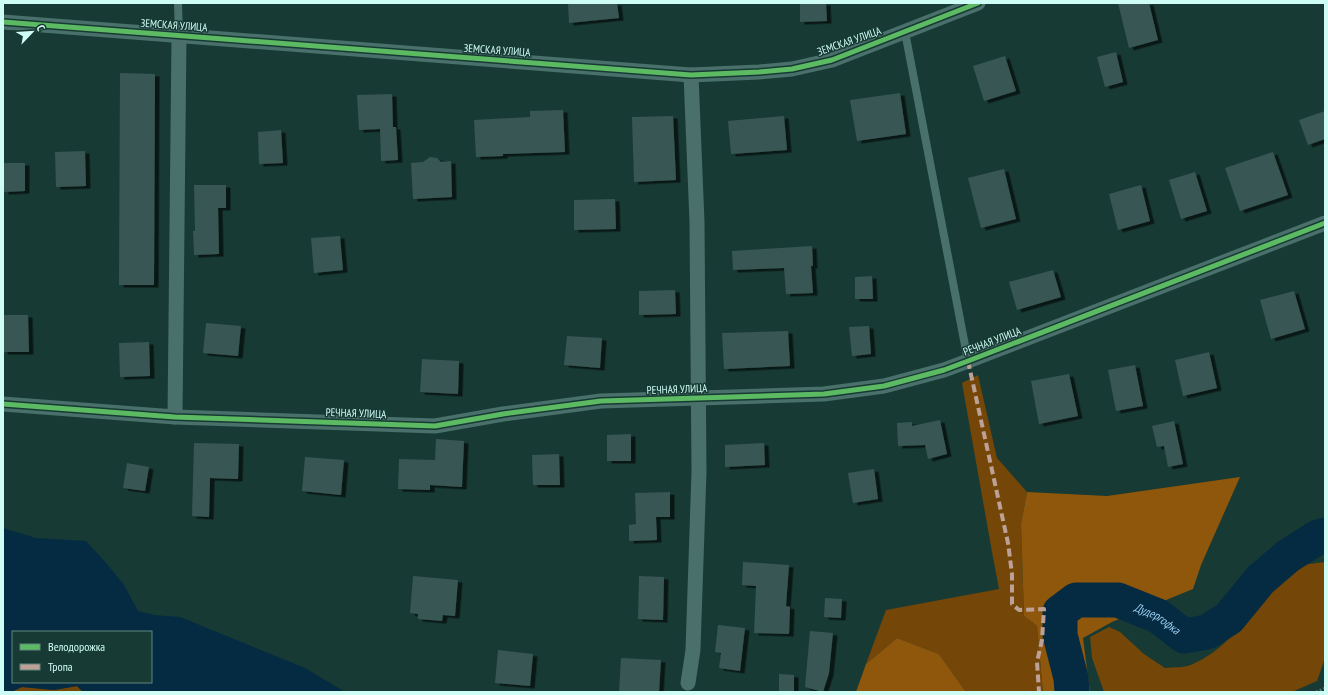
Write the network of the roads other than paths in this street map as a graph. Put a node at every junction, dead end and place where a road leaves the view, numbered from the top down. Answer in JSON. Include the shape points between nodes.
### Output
{"nodes":[{"id":1,"x":178,"y":3,"type":"edge"},
{"id":2,"x":978,"y":3,"type":"edge"},
{"id":3,"x":3,"y":22,"type":"edge"},
{"id":4,"x":905,"y":32,"type":"junction"},
{"id":5,"x":179,"y":36,"type":"junction"},
{"id":6,"x":691,"y":75,"type":"junction"},
{"id":7,"x":1325,"y":223,"type":"edge"},
{"id":8,"x":968,"y":361,"type":"junction"},
{"id":9,"x":698,"y":398,"type":"junction"},
{"id":10,"x":3,"y":404,"type":"edge"},
{"id":11,"x":175,"y":418,"type":"junction"},
{"id":12,"x":688,"y":683,"type":"dead end"}],
"edges":[{"from":1,"to":5,"type":"lane"},
{"from":2,"to":4,"type":"street","name":"ЗЕМСКАЯ УЛИЦА"},
{"from":3,"to":5,"type":"street","name":"ЗЕМСКАЯ УЛИЦА"},
{"from":4,"to":6,"type":"street","name":"ЗЕМСКАЯ УЛИЦА","via":[[832,60],[792,69]]},
{"from":4,"to":8,"type":"lane"},
{"from":5,"to":6,"type":"street","name":"ЗЕМСКАЯ УЛИЦА"},
{"from":5,"to":11,"type":"street"},
{"from":6,"to":9,"type":"street","via":[[697,222]]},
{"from":7,"to":8,"type":"street","name":"РЕЧНАЯ УЛИЦА"},
{"from":8,"to":9,"type":"street","name":"РЕЧНАЯ УЛИЦА","via":[[884,386],[824,394]]},
{"from":9,"to":11,"type":"street","name":"РЕЧНАЯ УЛИЦА","via":[[601,401],[435,426]]},
{"from":9,"to":12,"type":"street","via":[[698,540],[693,650]]},
{"from":10,"to":11,"type":"street","name":"РЕЧНАЯ УЛИЦА"}]}
